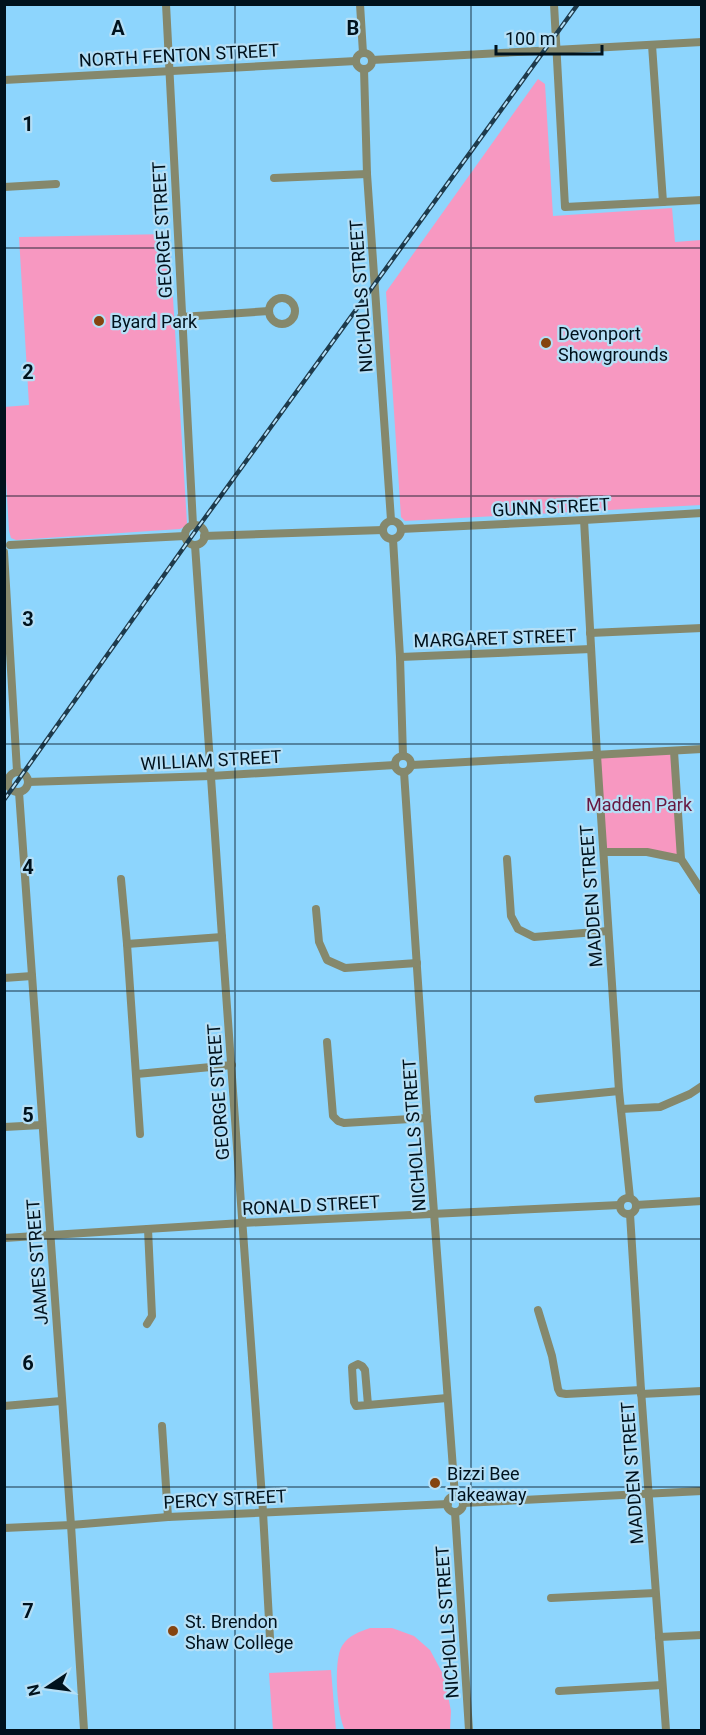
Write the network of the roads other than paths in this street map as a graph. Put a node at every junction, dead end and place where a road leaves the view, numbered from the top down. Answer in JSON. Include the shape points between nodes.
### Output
{"nodes":[{"id":1,"x":166,"y":4,"type":"edge"},
{"id":2,"x":360,"y":4,"type":"edge"},
{"id":3,"x":554,"y":4,"type":"edge"},
{"id":4,"x":702,"y":42,"type":"edge"},
{"id":5,"x":652,"y":45,"type":"junction"},
{"id":6,"x":556,"y":51,"type":"junction"},
{"id":7,"x":363,"y":53,"type":"junction"},
{"id":8,"x":372,"y":60,"type":"junction"},
{"id":9,"x":356,"y":61,"type":"junction"},
{"id":10,"x":364,"y":69,"type":"junction"},
{"id":11,"x":170,"y":71,"type":"junction"},
{"id":12,"x":4,"y":80,"type":"edge"},
{"id":13,"x":367,"y":174,"type":"junction"},
{"id":14,"x":274,"y":178,"type":"dead end"},
{"id":15,"x":56,"y":184,"type":"dead end"},
{"id":16,"x":4,"y":187,"type":"edge"},
{"id":17,"x":702,"y":200,"type":"edge"},
{"id":18,"x":663,"y":202,"type":"junction"},
{"id":19,"x":270,"y":311,"type":"dead end"},
{"id":20,"x":181,"y":317,"type":"junction"},
{"id":21,"x":702,"y":513,"type":"edge"},
{"id":22,"x":392,"y":520,"type":"junction"},
{"id":23,"x":584,"y":520,"type":"junction"},
{"id":24,"x":193,"y":525,"type":"junction"},
{"id":25,"x":401,"y":529,"type":"junction"},
{"id":26,"x":383,"y":530,"type":"junction"},
{"id":27,"x":185,"y":536,"type":"junction"},
{"id":28,"x":204,"y":536,"type":"junction"},
{"id":29,"x":393,"y":539,"type":"junction"},
{"id":30,"x":195,"y":545,"type":"junction"},
{"id":31,"x":6,"y":547,"type":"edge"},
{"id":32,"x":702,"y":628,"type":"edge"},
{"id":33,"x":590,"y":633,"type":"junction"},
{"id":34,"x":591,"y":649,"type":"junction"},
{"id":35,"x":400,"y":657,"type":"junction"},
{"id":36,"x":702,"y":749,"type":"edge"},
{"id":37,"x":674,"y":751,"type":"junction"},
{"id":38,"x":597,"y":755,"type":"junction"},
{"id":39,"x":403,"y":756,"type":"junction"},
{"id":40,"x":395,"y":765,"type":"junction"},
{"id":41,"x":412,"y":765,"type":"junction"},
{"id":42,"x":17,"y":771,"type":"junction"},
{"id":43,"x":404,"y":772,"type":"junction"},
{"id":44,"x":211,"y":776,"type":"junction"},
{"id":45,"x":6,"y":781,"type":"edge"},
{"id":46,"x":28,"y":782,"type":"junction"},
{"id":47,"x":19,"y":792,"type":"junction"},
{"id":48,"x":604,"y":852,"type":"junction"},
{"id":49,"x":507,"y":859,"type":"dead end"},
{"id":50,"x":681,"y":859,"type":"junction"},
{"id":51,"x":121,"y":879,"type":"dead end"},
{"id":52,"x":702,"y":891,"type":"edge"},
{"id":53,"x":316,"y":909,"type":"dead end"},
{"id":54,"x":608,"y":931,"type":"junction"},
{"id":55,"x":222,"y":937,"type":"junction"},
{"id":56,"x":127,"y":944,"type":"junction"},
{"id":57,"x":417,"y":963,"type":"junction"},
{"id":58,"x":32,"y":976,"type":"junction"},
{"id":59,"x":4,"y":978,"type":"edge"},
{"id":60,"x":327,"y":1042,"type":"dead end"},
{"id":61,"x":232,"y":1065,"type":"junction"},
{"id":62,"x":136,"y":1074,"type":"junction"},
{"id":63,"x":702,"y":1086,"type":"edge"},
{"id":64,"x":619,"y":1091,"type":"junction"},
{"id":65,"x":538,"y":1099,"type":"dead end"},
{"id":66,"x":621,"y":1109,"type":"junction"},
{"id":67,"x":427,"y":1118,"type":"junction"},
{"id":68,"x":42,"y":1125,"type":"junction"},
{"id":69,"x":4,"y":1127,"type":"edge"},
{"id":70,"x":140,"y":1134,"type":"dead end"},
{"id":71,"x":630,"y":1198,"type":"junction"},
{"id":72,"x":702,"y":1201,"type":"edge"},
{"id":73,"x":636,"y":1204,"type":"junction"},
{"id":74,"x":620,"y":1205,"type":"junction"},
{"id":75,"x":435,"y":1214,"type":"junction"},
{"id":76,"x":630,"y":1214,"type":"junction"},
{"id":77,"x":242,"y":1223,"type":"junction"},
{"id":78,"x":148,"y":1229,"type":"junction"},
{"id":79,"x":50,"y":1236,"type":"junction"},
{"id":80,"x":4,"y":1238,"type":"edge"},
{"id":81,"x":538,"y":1310,"type":"dead end"},
{"id":82,"x":147,"y":1324,"type":"dead end"},
{"id":83,"x":702,"y":1391,"type":"edge"},
{"id":84,"x":641,"y":1392,"type":"junction"},
{"id":85,"x":447,"y":1398,"type":"junction"},
{"id":86,"x":61,"y":1401,"type":"junction"},
{"id":87,"x":368,"y":1405,"type":"junction"},
{"id":88,"x":4,"y":1406,"type":"edge"},
{"id":89,"x":162,"y":1426,"type":"dead end"},
{"id":90,"x":702,"y":1491,"type":"edge"},
{"id":91,"x":648,"y":1493,"type":"junction"},
{"id":92,"x":455,"y":1496,"type":"junction"},
{"id":93,"x":463,"y":1503,"type":"junction"},
{"id":94,"x":448,"y":1504,"type":"junction"},
{"id":95,"x":263,"y":1512,"type":"junction"},
{"id":96,"x":455,"y":1512,"type":"junction"},
{"id":97,"x":168,"y":1517,"type":"junction"},
{"id":98,"x":71,"y":1525,"type":"junction"},
{"id":99,"x":4,"y":1528,"type":"edge"},
{"id":100,"x":655,"y":1593,"type":"junction"},
{"id":101,"x":551,"y":1598,"type":"dead end"},
{"id":102,"x":702,"y":1635,"type":"edge"},
{"id":103,"x":659,"y":1637,"type":"junction"},
{"id":104,"x":270,"y":1638,"type":"dead end"},
{"id":105,"x":663,"y":1685,"type":"junction"},
{"id":106,"x":559,"y":1691,"type":"dead end"},
{"id":107,"x":84,"y":1731,"type":"edge"},
{"id":108,"x":469,"y":1731,"type":"edge"},
{"id":109,"x":666,"y":1731,"type":"edge"}],
"edges":[{"from":1,"to":11,"type":"street","name":"GEORGE STREET"},
{"from":2,"to":7,"type":"street"},
{"from":3,"to":6,"type":"street"},
{"from":4,"to":5,"type":"street"},
{"from":5,"to":6,"type":"street"},
{"from":5,"to":18,"type":"street"},
{"from":6,"to":8,"type":"street"},
{"from":6,"to":18,"type":"street","via":[[565,207]]},
{"from":7,"to":8,"type":"street"},
{"from":7,"to":9,"type":"street"},
{"from":8,"to":10,"type":"street"},
{"from":9,"to":10,"type":"street"},
{"from":9,"to":11,"type":"street","name":"NORTH FENTON STREET"},
{"from":10,"to":13,"type":"street","name":"NICHOLLS STREET"},
{"from":11,"to":12,"type":"street","name":"NORTH FENTON STREET"},
{"from":11,"to":20,"type":"street","name":"GEORGE STREET"},
{"from":13,"to":14,"type":"street"},
{"from":13,"to":22,"type":"street","name":"NICHOLLS STREET"},
{"from":15,"to":16,"type":"street"},
{"from":17,"to":18,"type":"street"},
{"from":19,"to":20,"type":"street"},
{"from":20,"to":24,"type":"street","name":"GEORGE STREET"},
{"from":21,"to":23,"type":"street","name":"GUNN STREET"},
{"from":22,"to":25,"type":"street"},
{"from":22,"to":26,"type":"street","via":[[386,522]]},
{"from":23,"to":25,"type":"street","name":"GUNN STREET"},
{"from":23,"to":33,"type":"street","name":"MADDEN STREET"},
{"from":24,"to":27,"type":"street","via":[[186,529]]},
{"from":24,"to":28,"type":"street","via":[[202,528]]},
{"from":25,"to":29,"type":"street"},
{"from":26,"to":28,"type":"street"},
{"from":26,"to":29,"type":"street"},
{"from":27,"to":30,"type":"street"},
{"from":27,"to":31,"type":"street"},
{"from":28,"to":30,"type":"street"},
{"from":29,"to":35,"type":"street"},
{"from":30,"to":44,"type":"street","name":"GEORGE STREET"},
{"from":31,"to":42,"type":"street"},
{"from":32,"to":33,"type":"street"},
{"from":33,"to":34,"type":"street","name":"MADDEN STREET"},
{"from":34,"to":35,"type":"street","name":"MARGARET STREET"},
{"from":34,"to":38,"type":"street","name":"MADDEN STREET"},
{"from":35,"to":39,"type":"street"},
{"from":36,"to":37,"type":"street"},
{"from":37,"to":38,"type":"street"},
{"from":37,"to":50,"type":"street"},
{"from":38,"to":41,"type":"street"},
{"from":38,"to":48,"type":"street","name":"MADDEN STREET"},
{"from":39,"to":40,"type":"street"},
{"from":39,"to":41,"type":"street"},
{"from":40,"to":43,"type":"street"},
{"from":40,"to":44,"type":"street","name":"WILLIAM STREET"},
{"from":41,"to":43,"type":"street"},
{"from":42,"to":45,"type":"street"},
{"from":42,"to":46,"type":"street","via":[[24,773]]},
{"from":43,"to":57,"type":"street","name":"NICHOLLS STREET"},
{"from":44,"to":46,"type":"street","name":"WILLIAM STREET"},
{"from":44,"to":55,"type":"street","name":"GEORGE STREET"},
{"from":45,"to":47,"type":"street"},
{"from":46,"to":47,"type":"street","via":[[26,789]]},
{"from":47,"to":58,"type":"street","name":"JAMES STREET"},
{"from":48,"to":50,"type":"street","via":[[647,852]]},
{"from":48,"to":54,"type":"street","name":"MADDEN STREET"},
{"from":49,"to":54,"type":"street","via":[[511,916],[518,929],[534,937]]},
{"from":50,"to":52,"type":"street"},
{"from":51,"to":56,"type":"street"},
{"from":53,"to":57,"type":"street","via":[[319,942],[327,960],[345,968]]},
{"from":54,"to":64,"type":"street","name":"MADDEN STREET"},
{"from":55,"to":56,"type":"street"},
{"from":55,"to":61,"type":"street","name":"GEORGE STREET"},
{"from":56,"to":62,"type":"street"},
{"from":57,"to":67,"type":"street","name":"NICHOLLS STREET"},
{"from":58,"to":59,"type":"street"},
{"from":58,"to":68,"type":"street","name":"JAMES STREET"},
{"from":60,"to":67,"type":"street","via":[[333,1116],[338,1122]]},
{"from":61,"to":62,"type":"street"},
{"from":61,"to":77,"type":"street","name":"GEORGE STREET"},
{"from":62,"to":70,"type":"street"},
{"from":63,"to":66,"type":"street","via":[[660,1107]]},
{"from":64,"to":65,"type":"street"},
{"from":64,"to":66,"type":"street","name":"MADDEN STREET"},
{"from":66,"to":71,"type":"street","name":"MADDEN STREET"},
{"from":67,"to":75,"type":"street","name":"NICHOLLS STREET"},
{"from":68,"to":69,"type":"street"},
{"from":68,"to":79,"type":"street","name":"JAMES STREET"},
{"from":71,"to":73,"type":"street"},
{"from":71,"to":74,"type":"street","via":[[623,1199]]},
{"from":72,"to":73,"type":"street"},
{"from":73,"to":76,"type":"street"},
{"from":74,"to":75,"type":"street","name":"RONALD STREET"},
{"from":74,"to":76,"type":"street","via":[[622,1211]]},
{"from":75,"to":77,"type":"street","name":"RONALD STREET"},
{"from":75,"to":85,"type":"street","name":"NICHOLLS STREET"},
{"from":76,"to":84,"type":"street","name":"MADDEN STREET"},
{"from":77,"to":78,"type":"street","name":"RONALD STREET"},
{"from":77,"to":95,"type":"street","name":"GEORGE STREET"},
{"from":78,"to":79,"type":"street","name":"RONALD STREET"},
{"from":78,"to":82,"type":"street","via":[[152,1316]]},
{"from":79,"to":80,"type":"street","name":"RONALD STREET"},
{"from":79,"to":86,"type":"street","name":"JAMES STREET"},
{"from":81,"to":84,"type":"street","via":[[560,1393]]},
{"from":83,"to":84,"type":"street"},
{"from":84,"to":91,"type":"street","name":"MADDEN STREET"},
{"from":85,"to":87,"type":"street"},
{"from":85,"to":92,"type":"street","name":"NICHOLLS STREET"},
{"from":86,"to":88,"type":"street"},
{"from":86,"to":98,"type":"street","name":"JAMES STREET"},
{"from":87,"to":87,"type":"street","via":[[356,1406],[354,1402],[351,1372],[358,1364],[364,1370]]},
{"from":89,"to":97,"type":"street"},
{"from":90,"to":91,"type":"street"},
{"from":91,"to":93,"type":"street"},
{"from":91,"to":100,"type":"street","name":"MADDEN STREET"},
{"from":92,"to":93,"type":"street"},
{"from":92,"to":94,"type":"street"},
{"from":93,"to":96,"type":"street"},
{"from":94,"to":95,"type":"street","name":"PERCY STREET"},
{"from":94,"to":96,"type":"street"},
{"from":95,"to":97,"type":"street","name":"PERCY STREET"},
{"from":95,"to":104,"type":"street","name":"GEORGE STREET"},
{"from":96,"to":108,"type":"street","name":"NICHOLLS STREET"},
{"from":97,"to":98,"type":"street","name":"PERCY STREET"},
{"from":98,"to":99,"type":"street","name":"PERCY STREET"},
{"from":98,"to":107,"type":"street","name":"JAMES STREET"},
{"from":100,"to":101,"type":"street"},
{"from":100,"to":103,"type":"street","name":"MADDEN STREET"},
{"from":102,"to":103,"type":"street"},
{"from":103,"to":105,"type":"street","name":"MADDEN STREET"},
{"from":105,"to":106,"type":"street"},
{"from":105,"to":109,"type":"street","name":"MADDEN STREET"}]}
